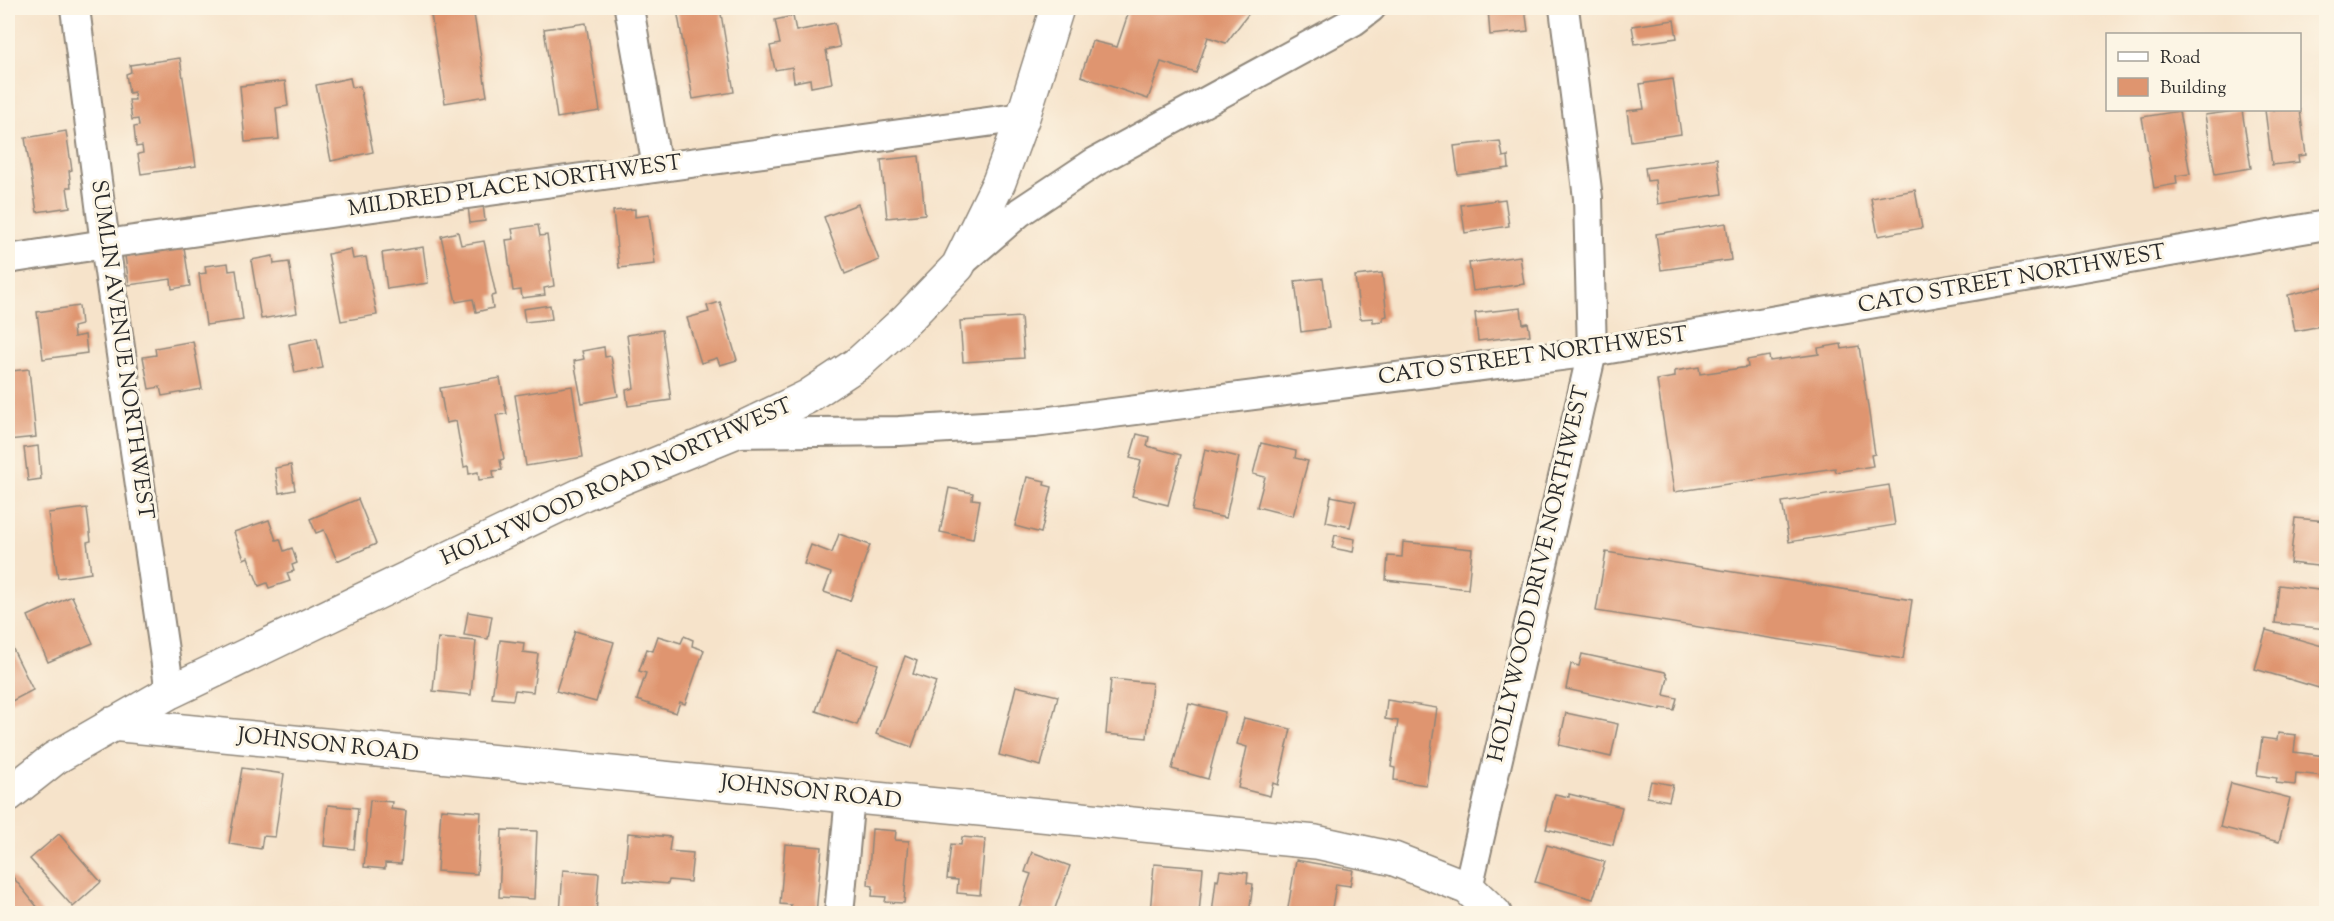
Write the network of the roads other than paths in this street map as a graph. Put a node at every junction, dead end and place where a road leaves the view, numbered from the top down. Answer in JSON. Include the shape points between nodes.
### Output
{"nodes":[{"id":1,"x":75,"y":8,"type":"edge"},
{"id":2,"x":629,"y":8,"type":"edge"},
{"id":3,"x":1057,"y":8,"type":"edge"},
{"id":4,"x":1371,"y":8,"type":"edge"},
{"id":5,"x":1564,"y":8,"type":"edge"},
{"id":6,"x":1023,"y":117,"type":"junction"},
{"id":7,"x":657,"y":167,"type":"junction"},
{"id":8,"x":2326,"y":225,"type":"edge"},
{"id":9,"x":105,"y":244,"type":"junction"},
{"id":10,"x":8,"y":259,"type":"edge"},
{"id":11,"x":958,"y":266,"type":"junction"},
{"id":12,"x":1592,"y":352,"type":"junction"},
{"id":13,"x":732,"y":433,"type":"junction"},
{"id":14,"x":170,"y":692,"type":"junction"},
{"id":15,"x":111,"y":724,"type":"junction"},
{"id":16,"x":8,"y":795,"type":"edge"},
{"id":17,"x":850,"y":796,"type":"junction"},
{"id":18,"x":1468,"y":888,"type":"junction"},
{"id":19,"x":838,"y":914,"type":"edge"},
{"id":20,"x":1496,"y":914,"type":"edge"}],
"edges":[{"from":1,"to":9,"type":"street","name":"SUMLIN AVENUE NORTHWEST"},
{"from":2,"to":7,"type":"street"},
{"from":3,"to":6,"type":"street","name":"HOLLYWOOD ROAD NORTHWEST"},
{"from":4,"to":11,"type":"street","via":[[1354,21],[1095,162],[1020,212]]},
{"from":5,"to":12,"type":"street","name":"HOLLYWOOD DRIVE NORTHWEST","via":[[1588,198]]},
{"from":6,"to":7,"type":"street","name":"MILDRED PLACE NORTHWEST"},
{"from":6,"to":11,"type":"street","name":"HOLLYWOOD ROAD NORTHWEST","via":[[999,182]]},
{"from":7,"to":9,"type":"street","name":"MILDRED PLACE NORTHWEST"},
{"from":8,"to":12,"type":"street","name":"CATO STREET NORTHWEST"},
{"from":9,"to":10,"type":"street","name":"MILDRED PLACE NORTHWEST"},
{"from":9,"to":14,"type":"street","name":"SUMLIN AVENUE NORTHWEST"},
{"from":11,"to":13,"type":"street","name":"HOLLYWOOD ROAD NORTHWEST","via":[[860,362],[807,397]]},
{"from":12,"to":13,"type":"street","name":"CATO STREET NORTHWEST","via":[[1034,423],[899,431]]},
{"from":12,"to":18,"type":"street","name":"HOLLYWOOD DRIVE NORTHWEST"},
{"from":13,"to":14,"type":"street","name":"HOLLYWOOD ROAD NORTHWEST","via":[[583,494]]},
{"from":14,"to":15,"type":"street","name":"HOLLYWOOD ROAD NORTHWEST"},
{"from":15,"to":16,"type":"street","name":"HOLLYWOOD ROAD NORTHWEST","via":[[55,758]]},
{"from":15,"to":17,"type":"street","name":"JOHNSON ROAD"},
{"from":17,"to":18,"type":"street","name":"JOHNSON ROAD","via":[[1316,842],[1394,859]]},
{"from":17,"to":19,"type":"street"},
{"from":18,"to":20,"type":"street","name":"JOHNSON ROAD"}]}
